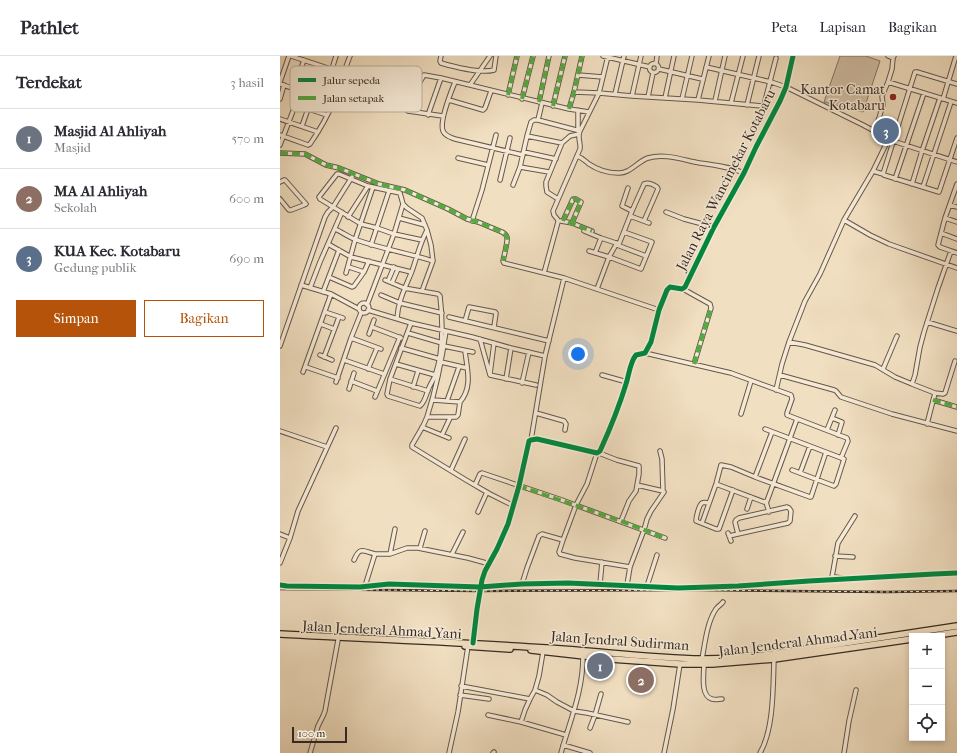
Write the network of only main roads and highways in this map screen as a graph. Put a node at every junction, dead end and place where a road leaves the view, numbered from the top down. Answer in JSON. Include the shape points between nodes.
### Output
{"nodes":[{"id":1,"x":957,"y":626,"type":"edge"},
{"id":2,"x":957,"y":632,"type":"edge"},
{"id":3,"x":280,"y":634,"type":"edge"},
{"id":4,"x":945,"y":634,"type":"edge"},
{"id":5,"x":280,"y":637,"type":"edge"},
{"id":6,"x":909,"y":639,"type":"edge"},
{"id":7,"x":471,"y":645,"type":"junction"},
{"id":8,"x":703,"y":661,"type":"junction"}],
"edges":[{"from":1,"to":8,"type":"highway","name":"Jalan Jendral Sudirman","via":[[772,654]]},
{"from":2,"to":4,"type":"highway"},
{"from":3,"to":7,"type":"highway","name":"Jalan Jendral Sudirman"},
{"from":5,"to":7,"type":"highway","name":"Jalan Jenderal Ahmad Yani"},
{"from":6,"to":8,"type":"highway","name":"Jalan Jenderal Ahmad Yani","via":[[774,659],[723,664]]},
{"from":7,"to":8,"type":"highway","name":"Jalan Jendral Sudirman","via":[[566,649]]},
{"from":7,"to":8,"type":"highway","name":"Jalan Jenderal Ahmad Yani","via":[[680,664]]}]}
